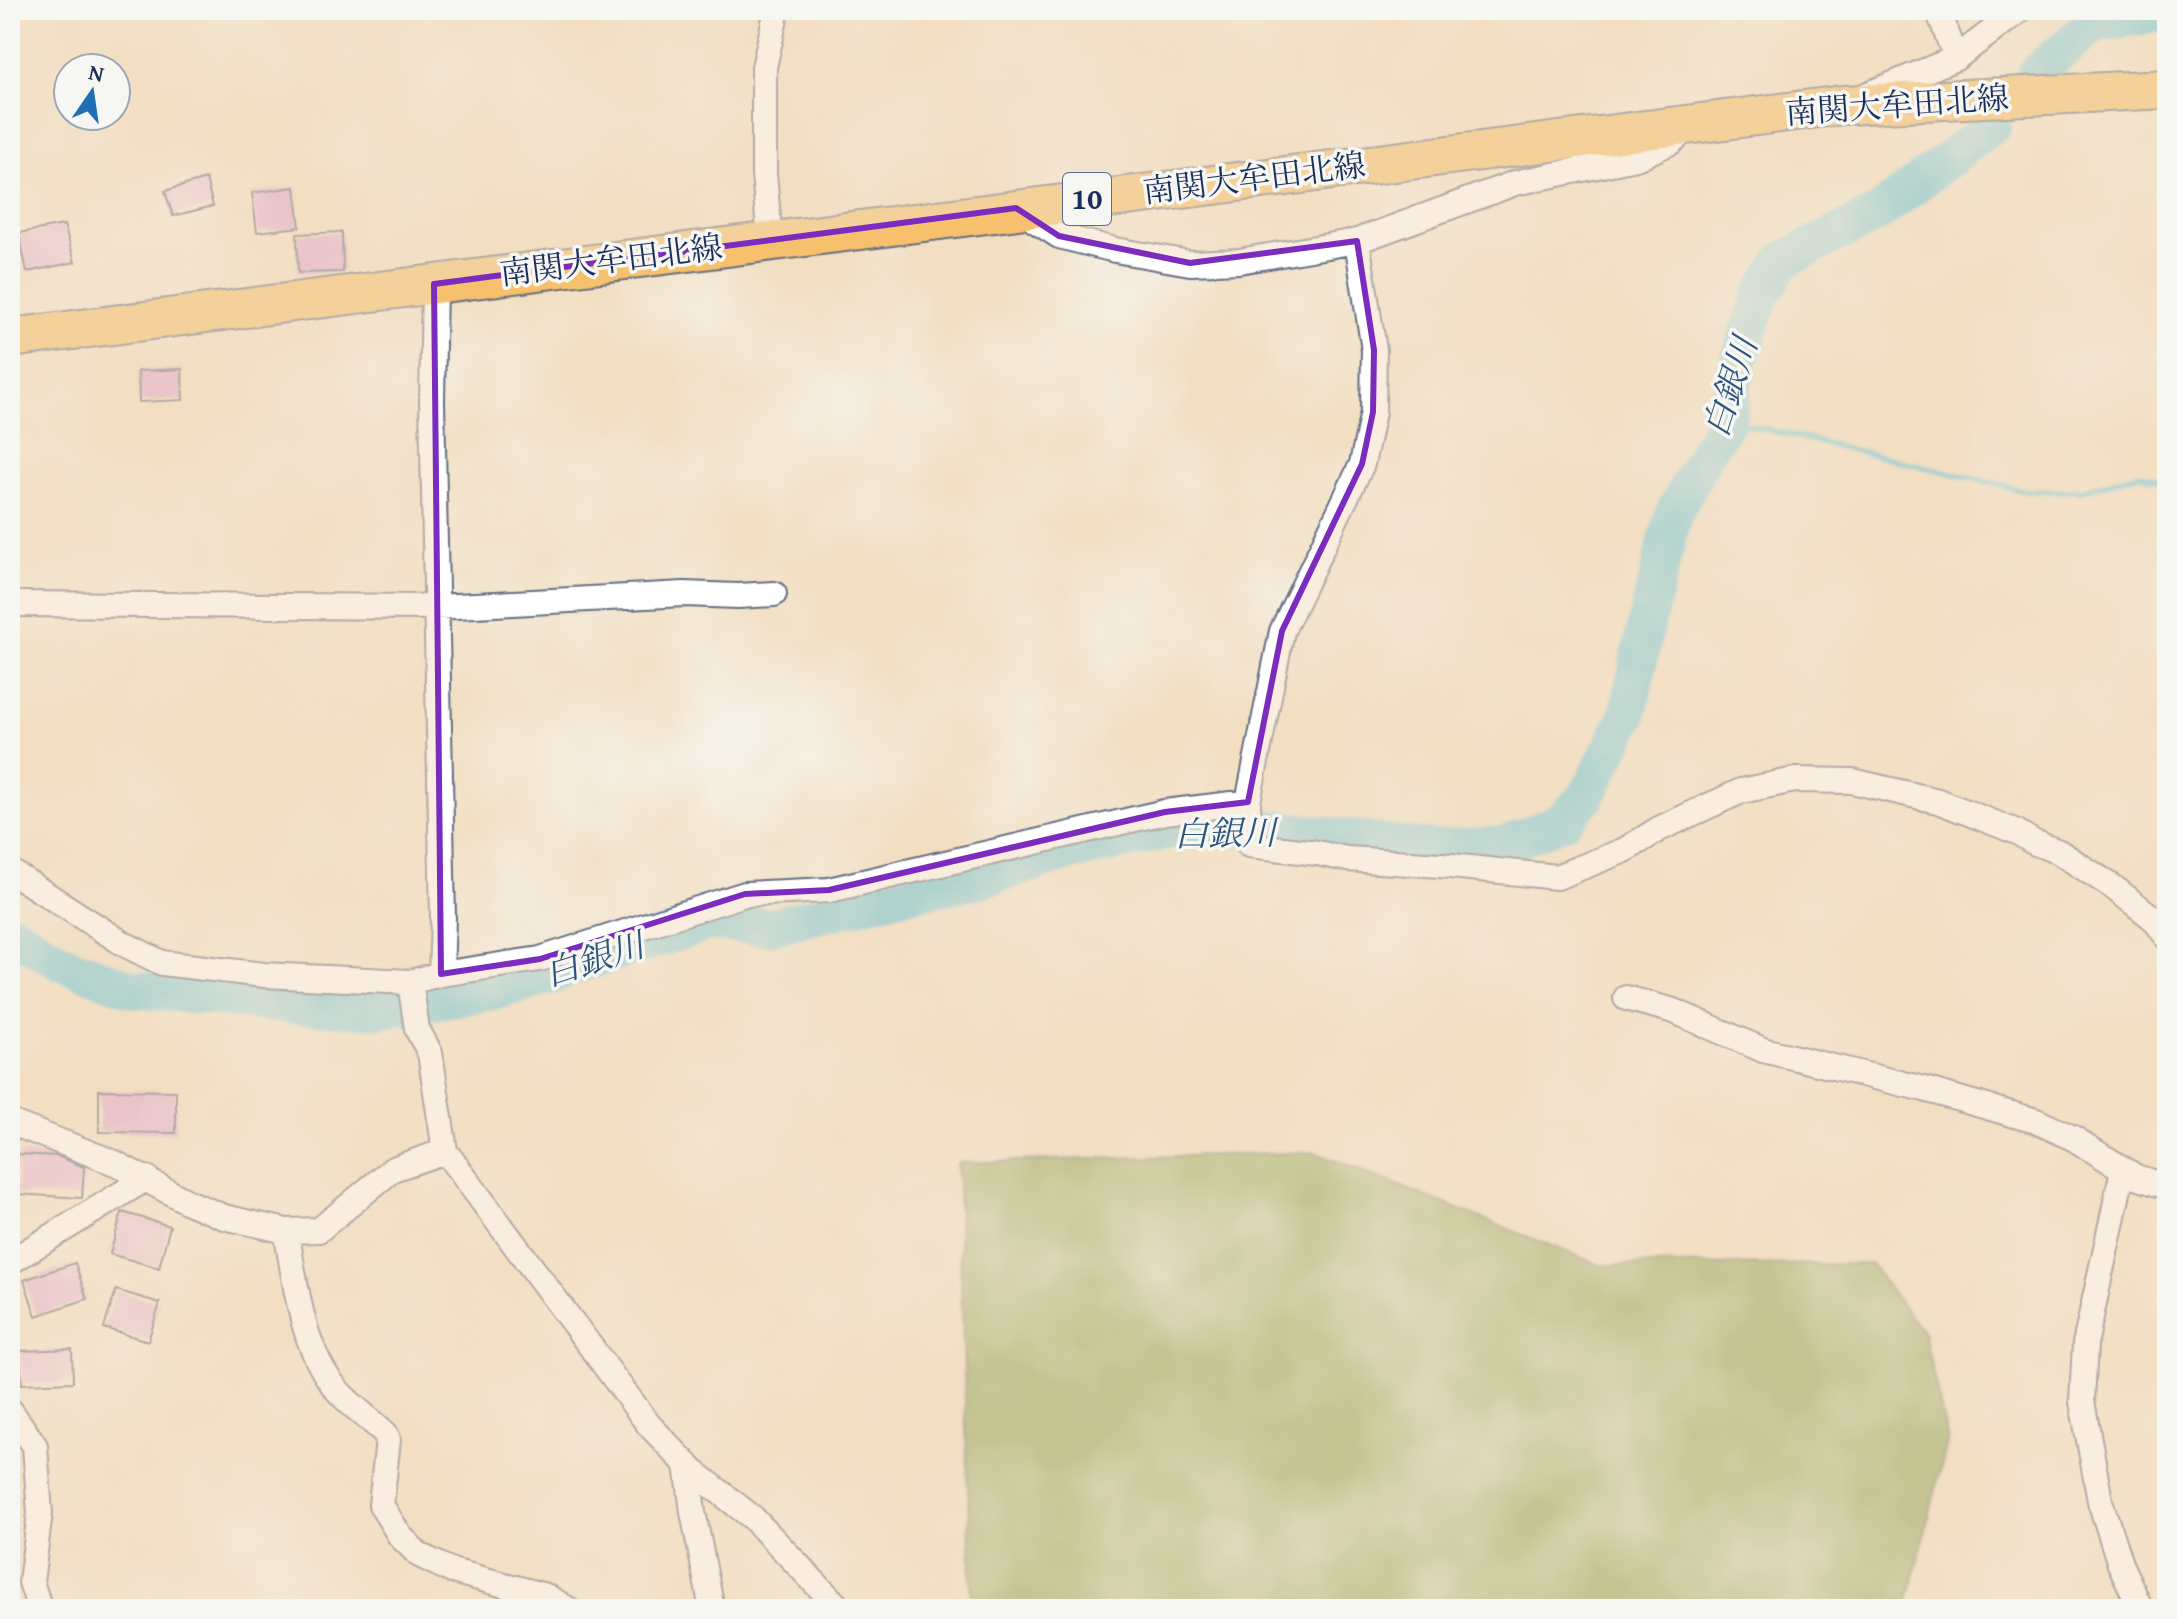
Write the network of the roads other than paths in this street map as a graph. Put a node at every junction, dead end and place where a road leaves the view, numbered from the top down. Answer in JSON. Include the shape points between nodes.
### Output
{"nodes":[{"id":1,"x":777,"y":10,"type":"edge"},
{"id":2,"x":1938,"y":10,"type":"edge"},
{"id":3,"x":2020,"y":10,"type":"edge"},
{"id":4,"x":1956,"y":58,"type":"junction"},
{"id":5,"x":2167,"y":89,"type":"edge"},
{"id":6,"x":1843,"y":105,"type":"junction"},
{"id":7,"x":1695,"y":122,"type":"junction"},
{"id":8,"x":1016,"y":208,"type":"junction"},
{"id":9,"x":770,"y":240,"type":"junction"},
{"id":10,"x":1357,"y":241,"type":"junction"},
{"id":11,"x":434,"y":284,"type":"junction"},
{"id":12,"x":10,"y":338,"type":"edge"},
{"id":13,"x":774,"y":594,"type":"dead end"},
{"id":14,"x":10,"y":604,"type":"edge"},
{"id":15,"x":436,"y":607,"type":"junction"},
{"id":16,"x":1248,"y":808,"type":"junction"},
{"id":17,"x":10,"y":871,"type":"edge"},
{"id":18,"x":2167,"y":937,"type":"edge"},
{"id":19,"x":441,"y":974,"type":"junction"},
{"id":20,"x":410,"y":982,"type":"junction"},
{"id":21,"x":1626,"y":998,"type":"dead end"},
{"id":22,"x":10,"y":1122,"type":"edge"},
{"id":23,"x":445,"y":1151,"type":"junction"},
{"id":24,"x":2123,"y":1170,"type":"junction"},
{"id":25,"x":147,"y":1178,"type":"junction"},
{"id":26,"x":2167,"y":1187,"type":"edge"},
{"id":27,"x":286,"y":1231,"type":"junction"},
{"id":28,"x":10,"y":1262,"type":"edge"},
{"id":29,"x":10,"y":1410,"type":"edge"},
{"id":30,"x":687,"y":1464,"type":"junction"},
{"id":31,"x":40,"y":1609,"type":"edge"},
{"id":32,"x":568,"y":1609,"type":"edge"},
{"id":33,"x":712,"y":1609,"type":"edge"},
{"id":34,"x":840,"y":1609,"type":"edge"},
{"id":35,"x":2141,"y":1609,"type":"edge"}],
"edges":[{"from":1,"to":9,"type":"street","via":[[764,67]]},
{"from":2,"to":4,"type":"street"},
{"from":3,"to":4,"type":"street"},
{"from":4,"to":6,"type":"street"},
{"from":5,"to":6,"type":"main road","name":"南関大牟田北線","number":"10"},
{"from":6,"to":7,"type":"main road","name":"南関大牟田北線","number":"10"},
{"from":7,"to":8,"type":"main road","name":"南関大牟田北線","number":"10"},
{"from":7,"to":10,"type":"street","via":[[1671,142],[1636,158],[1515,183]]},
{"from":8,"to":9,"type":"main road","name":"南関大牟田北線","number":"10"},
{"from":8,"to":10,"type":"street","via":[[1059,236],[1190,263],[1239,261]]},
{"from":9,"to":11,"type":"main road","name":"南関大牟田北線","number":"10"},
{"from":10,"to":16,"type":"street","via":[[1374,350],[1373,412],[1362,464],[1282,631]]},
{"from":11,"to":12,"type":"main road","name":"南関大牟田北線","number":"10"},
{"from":11,"to":15,"type":"street"},
{"from":13,"to":15,"type":"street"},
{"from":14,"to":15,"type":"street"},
{"from":15,"to":19,"type":"street"},
{"from":16,"to":18,"type":"street","via":[[1249,845],[1557,877],[1625,850],[1741,791],[1795,780],[1852,781],[1938,801],[2059,852],[2154,919]]},
{"from":16,"to":19,"type":"street","via":[[1165,812],[829,890],[745,894],[540,959]]},
{"from":17,"to":20,"type":"street","via":[[162,963],[264,975]]},
{"from":19,"to":20,"type":"street"},
{"from":20,"to":23,"type":"street","via":[[417,1029],[430,1053]]},
{"from":21,"to":24,"type":"street","via":[[1674,1011],[1763,1050],[2036,1121]]},
{"from":22,"to":25,"type":"street"},
{"from":23,"to":27,"type":"street","via":[[393,1169],[319,1230]]},
{"from":23,"to":30,"type":"street","via":[[649,1425]]},
{"from":24,"to":26,"type":"street"},
{"from":24,"to":35,"type":"street","via":[[2085,1344],[2082,1401],[2100,1501]]},
{"from":25,"to":27,"type":"street","via":[[224,1217]]},
{"from":25,"to":28,"type":"street"},
{"from":27,"to":32,"type":"street","via":[[302,1313],[317,1357],[337,1391],[388,1439],[381,1505],[400,1536],[419,1555],[452,1571],[546,1596]]},
{"from":29,"to":31,"type":"street","via":[[35,1446],[40,1513],[31,1582]]},
{"from":30,"to":33,"type":"street"},
{"from":30,"to":34,"type":"street","via":[[753,1518]]}]}
